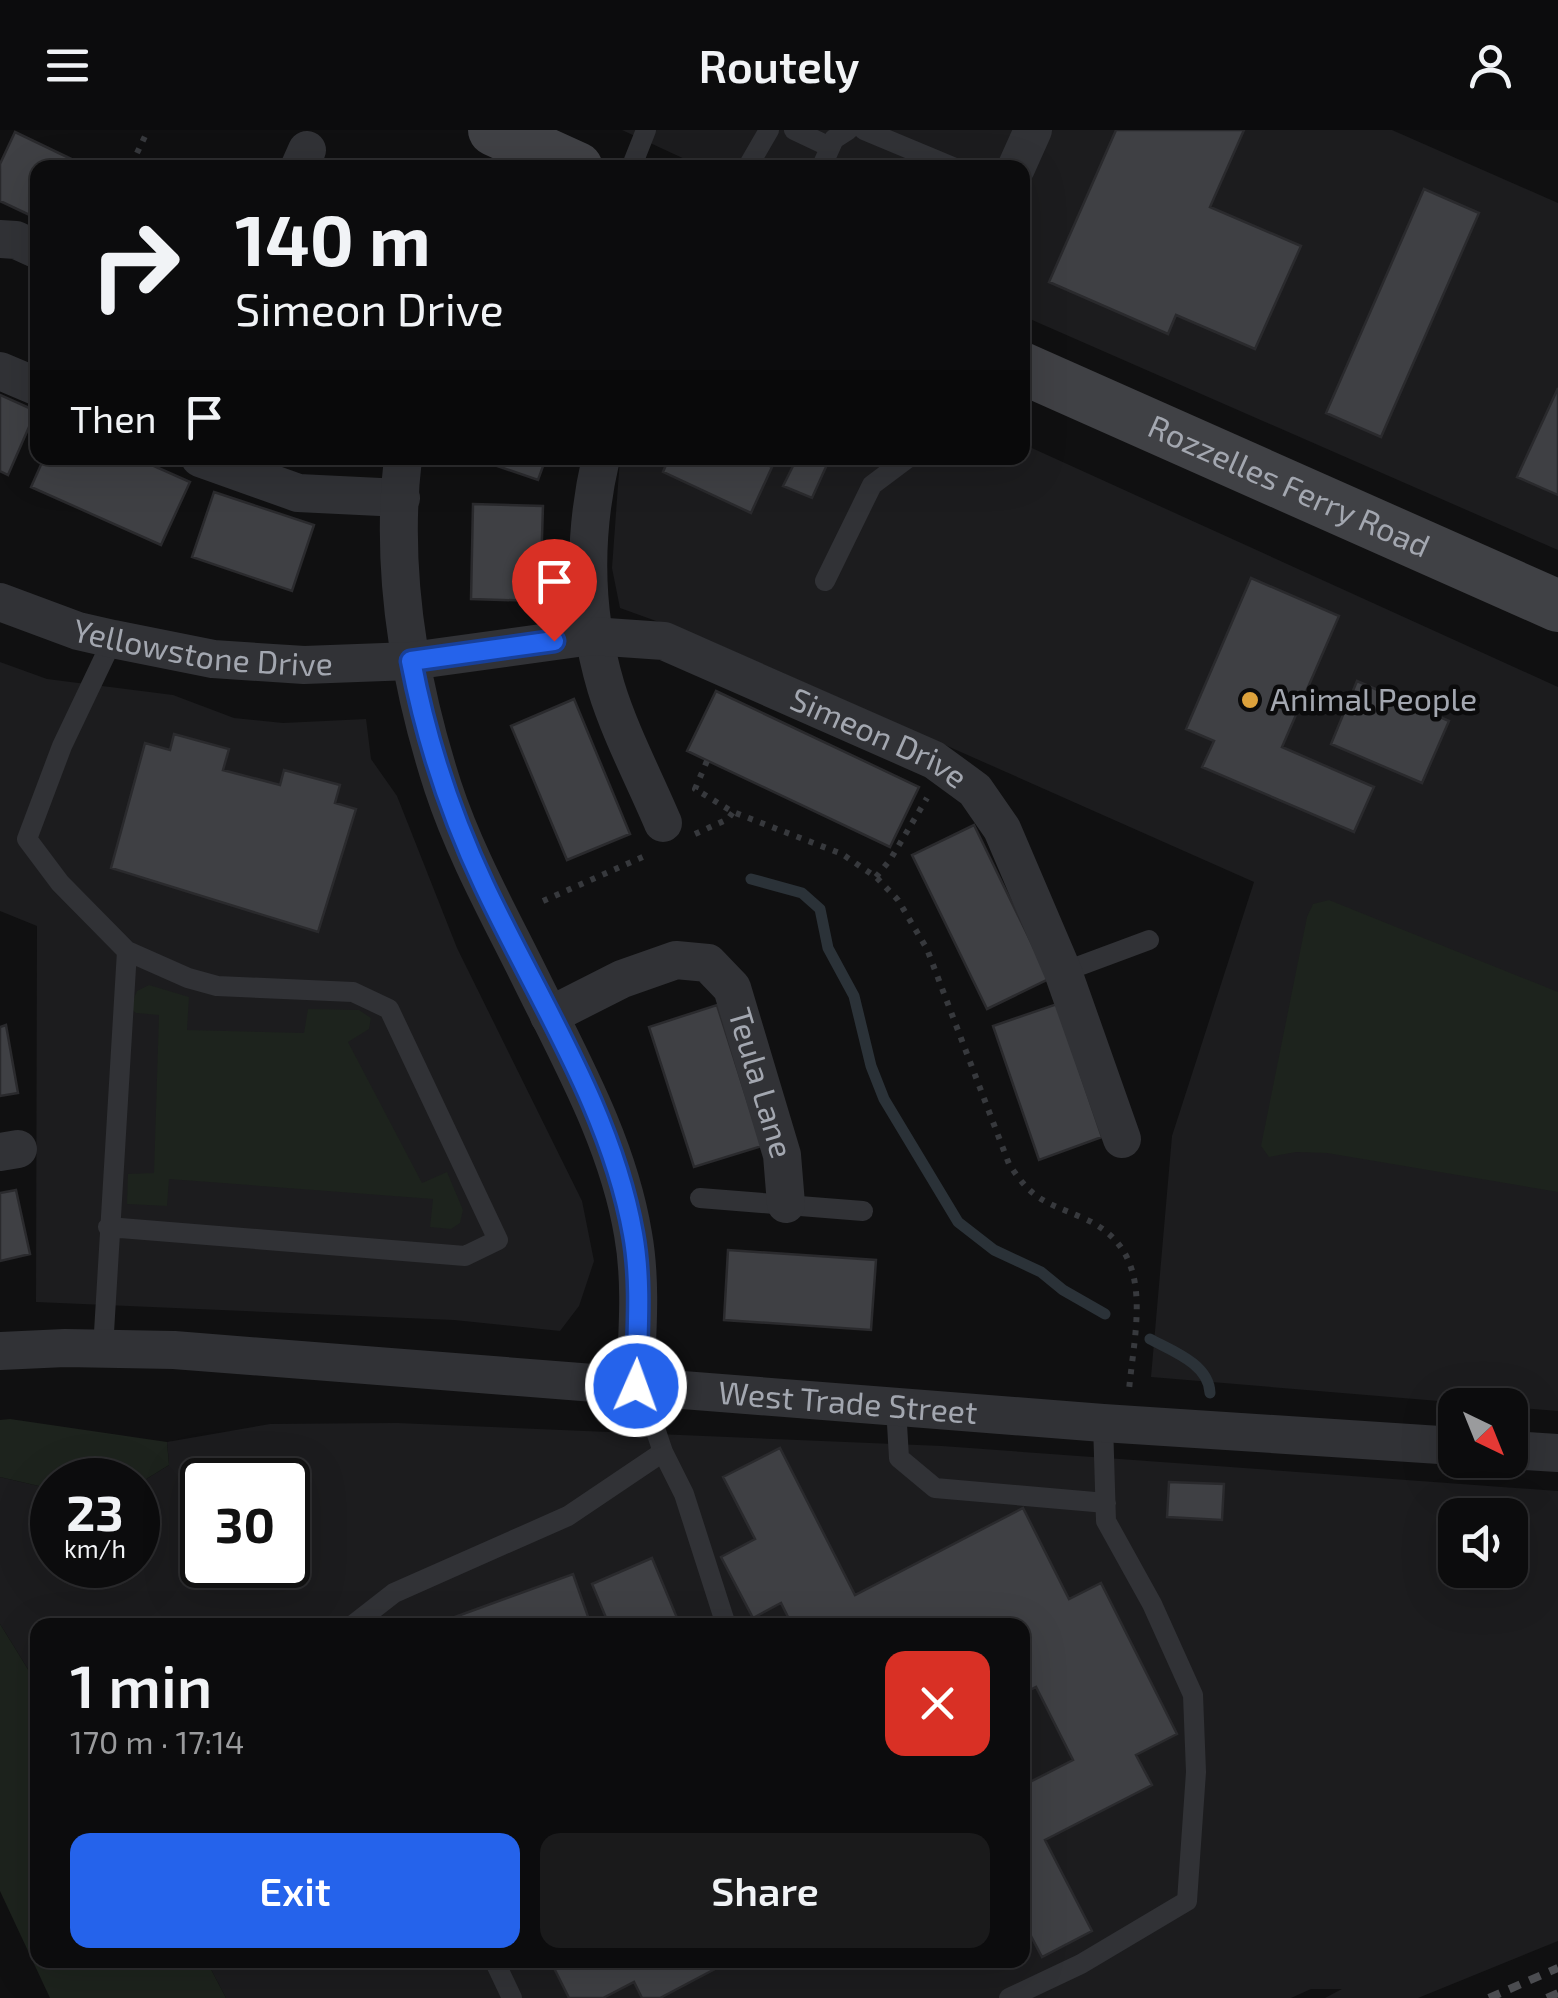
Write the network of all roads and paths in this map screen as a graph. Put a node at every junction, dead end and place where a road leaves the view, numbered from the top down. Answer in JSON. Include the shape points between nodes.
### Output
{"nodes":[{"id":1,"x":148,"y":130,"type":"edge"},
{"id":2,"x":646,"y":130,"type":"edge"},
{"id":3,"x":768,"y":130,"type":"edge"},
{"id":4,"x":794,"y":130,"type":"edge"},
{"id":5,"x":848,"y":130,"type":"edge"},
{"id":6,"x":864,"y":130,"type":"edge"},
{"id":7,"x":1032,"y":130,"type":"edge"},
{"id":8,"x":509,"y":147,"type":"edge"},
{"id":9,"x":830,"y":147,"type":"junction"},
{"id":10,"x":137,"y":153,"type":"dead end"},
{"id":11,"x":551,"y":160,"type":"edge"},
{"id":12,"x":634,"y":160,"type":"edge"},
{"id":13,"x":751,"y":160,"type":"edge"},
{"id":14,"x":824,"y":160,"type":"edge"},
{"id":15,"x":936,"y":160,"type":"edge"},
{"id":16,"x":1019,"y":160,"type":"edge"},
{"id":17,"x":0,"y":239,"type":"edge"},
{"id":18,"x":30,"y":246,"type":"edge"},
{"id":19,"x":0,"y":371,"type":"edge"},
{"id":20,"x":1030,"y":372,"type":"edge"},
{"id":21,"x":30,"y":384,"type":"edge"},
{"id":22,"x":220,"y":465,"type":"edge"},
{"id":23,"x":403,"y":465,"type":"edge"},
{"id":24,"x":599,"y":465,"type":"edge"},
{"id":25,"x":899,"y":465,"type":"edge"},
{"id":26,"x":401,"y":498,"type":"junction"},
{"id":27,"x":826,"y":581,"type":"dead end"},
{"id":28,"x":0,"y":602,"type":"edge"},
{"id":29,"x":1558,"y":606,"type":"edge"},
{"id":30,"x":592,"y":636,"type":"junction"},
{"id":31,"x":113,"y":639,"type":"junction"},
{"id":32,"x":411,"y":661,"type":"junction"},
{"id":33,"x":707,"y":761,"type":"dead end"},
{"id":34,"x":945,"y":768,"type":"junction"},
{"id":35,"x":733,"y":812,"type":"junction"},
{"id":36,"x":667,"y":838,"type":"junction"},
{"id":37,"x":876,"y":876,"type":"junction"},
{"id":38,"x":543,"y":901,"type":"dead end"},
{"id":39,"x":1150,"y":940,"type":"dead end"},
{"id":40,"x":126,"y":951,"type":"junction"},
{"id":41,"x":1063,"y":972,"type":"junction"},
{"id":42,"x":549,"y":1016,"type":"junction"},
{"id":43,"x":1122,"y":1139,"type":"dead end"},
{"id":44,"x":700,"y":1198,"type":"dead end"},
{"id":45,"x":786,"y":1204,"type":"junction"},
{"id":46,"x":863,"y":1210,"type":"dead end"},
{"id":47,"x":108,"y":1227,"type":"junction"},
{"id":48,"x":104,"y":1349,"type":"junction"},
{"id":49,"x":0,"y":1351,"type":"edge"},
{"id":50,"x":638,"y":1387,"type":"junction"},
{"id":51,"x":896,"y":1407,"type":"junction"},
{"id":52,"x":1114,"y":1424,"type":"junction"},
{"id":53,"x":1438,"y":1445,"type":"edge"},
{"id":54,"x":1528,"y":1451,"type":"edge"},
{"id":55,"x":663,"y":1452,"type":"junction"},
{"id":56,"x":1558,"y":1453,"type":"edge"},
{"id":57,"x":1106,"y":1502,"type":"junction"},
{"id":58,"x":363,"y":1618,"type":"edge"},
{"id":59,"x":724,"y":1618,"type":"edge"},
{"id":60,"x":498,"y":1968,"type":"edge"},
{"id":61,"x":512,"y":1998,"type":"edge"},
{"id":62,"x":1009,"y":1998,"type":"edge"}],
"edges":[{"from":1,"to":10,"type":"path"},
{"from":2,"to":12,"type":"lane"},
{"from":3,"to":13,"type":"lane"},
{"from":4,"to":9,"type":"lane"},
{"from":5,"to":9,"type":"lane"},
{"from":6,"to":15,"type":"lane"},
{"from":7,"to":16,"type":"street"},
{"from":8,"to":11,"type":"street"},
{"from":9,"to":14,"type":"lane"},
{"from":17,"to":18,"type":"street"},
{"from":19,"to":21,"type":"street"},
{"from":20,"to":29,"type":"street","name":"Rozzelles Ferry Road"},
{"from":22,"to":26,"type":"street","via":[[298,493]]},
{"from":23,"to":26,"type":"street"},
{"from":24,"to":30,"type":"street","via":[[586,564]]},
{"from":25,"to":27,"type":"lane","via":[[872,485]]},
{"from":26,"to":32,"type":"street","via":[[401,581]]},
{"from":28,"to":31,"type":"street","name":"Yellowstone Drive"},
{"from":30,"to":32,"type":"street","name":"Simeon Drive"},
{"from":30,"to":34,"type":"street","name":"Simeon Drive","via":[[664,642]]},
{"from":30,"to":36,"type":"street","via":[[607,691]]},
{"from":31,"to":32,"type":"street","name":"Yellowstone Drive","via":[[212,659]]},
{"from":31,"to":40,"type":"lane","via":[[62,746],[28,839]]},
{"from":32,"to":42,"type":"street","via":[[444,790]]},
{"from":33,"to":35,"type":"path","via":[[694,789]]},
{"from":34,"to":37,"type":"path"},
{"from":34,"to":41,"type":"street","name":"Simeon Drive","via":[[974,790],[1002,829]]},
{"from":35,"to":36,"type":"path"},
{"from":35,"to":37,"type":"path","via":[[842,854]]},
{"from":36,"to":38,"type":"path"},
{"from":37,"to":52,"type":"path","via":[[927,950],[1009,1164],[1026,1190],[1093,1222],[1132,1262],[1137,1291]]},
{"from":39,"to":41,"type":"lane"},
{"from":40,"to":47,"type":"lane"},
{"from":40,"to":47,"type":"lane","via":[[217,986],[354,992],[390,1009],[498,1240],[465,1256]]},
{"from":41,"to":43,"type":"street","name":"Simeon Drive"},
{"from":42,"to":45,"type":"street","name":"Teula Lane","via":[[676,960],[708,963],[732,988],[782,1155]]},
{"from":42,"to":50,"type":"street","via":[[615,1164],[633,1235]]},
{"from":44,"to":45,"type":"lane"},
{"from":45,"to":46,"type":"lane"},
{"from":47,"to":48,"type":"lane"},
{"from":48,"to":49,"type":"street","name":"West Trade Street"},
{"from":48,"to":50,"type":"street","name":"West Trade Street"},
{"from":50,"to":51,"type":"street","name":"West Trade Street"},
{"from":50,"to":55,"type":"lane"},
{"from":51,"to":52,"type":"street","name":"West Trade Street"},
{"from":51,"to":57,"type":"lane","via":[[899,1458],[935,1488]]},
{"from":52,"to":53,"type":"street","name":"West Trade Street"},
{"from":52,"to":57,"type":"lane"},
{"from":54,"to":56,"type":"street"},
{"from":55,"to":58,"type":"lane","via":[[568,1516],[394,1593]]},
{"from":55,"to":59,"type":"lane","via":[[684,1494]]},
{"from":57,"to":62,"type":"lane","via":[[1106,1521],[1193,1695],[1196,1772],[1186,1901],[1082,1964]]},
{"from":60,"to":61,"type":"lane"}]}
